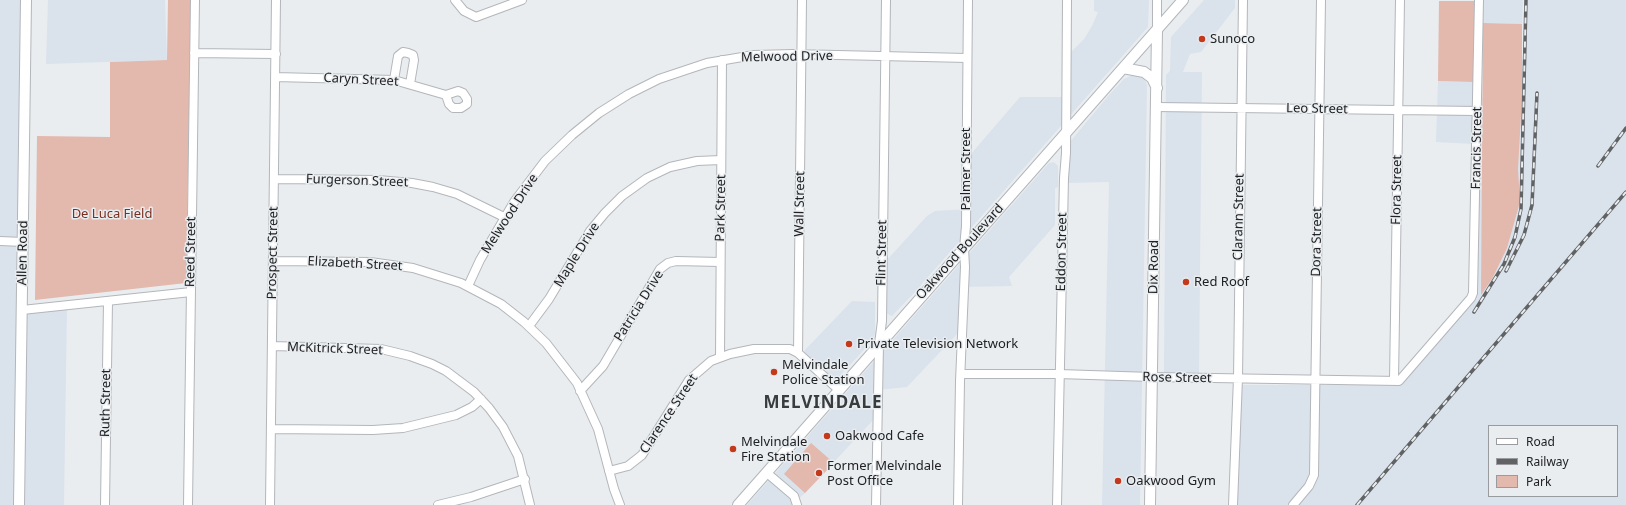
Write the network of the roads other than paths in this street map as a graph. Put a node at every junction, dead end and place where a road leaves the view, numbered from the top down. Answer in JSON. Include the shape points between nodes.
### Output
{"nodes":[{"id":1,"x":26,"y":0,"type":"edge"},
{"id":2,"x":195,"y":0,"type":"edge"},
{"id":3,"x":276,"y":0,"type":"edge"},
{"id":4,"x":455,"y":0,"type":"edge"},
{"id":5,"x":522,"y":0,"type":"edge"},
{"id":6,"x":802,"y":0,"type":"edge"},
{"id":7,"x":886,"y":0,"type":"edge"},
{"id":8,"x":968,"y":0,"type":"edge"},
{"id":9,"x":1067,"y":0,"type":"edge"},
{"id":10,"x":1157,"y":0,"type":"edge"},
{"id":11,"x":1183,"y":0,"type":"edge"},
{"id":12,"x":1244,"y":0,"type":"edge"},
{"id":13,"x":1322,"y":0,"type":"edge"},
{"id":14,"x":1400,"y":0,"type":"edge"},
{"id":15,"x":1479,"y":0,"type":"edge"},
{"id":16,"x":1157,"y":30,"type":"junction"},
{"id":17,"x":194,"y":53,"type":"junction"},
{"id":18,"x":276,"y":54,"type":"junction"},
{"id":19,"x":802,"y":55,"type":"junction"},
{"id":20,"x":885,"y":57,"type":"junction"},
{"id":21,"x":967,"y":58,"type":"junction"},
{"id":22,"x":722,"y":60,"type":"junction"},
{"id":23,"x":1123,"y":68,"type":"junction"},
{"id":24,"x":275,"y":77,"type":"junction"},
{"id":25,"x":394,"y":80,"type":"junction"},
{"id":26,"x":410,"y":84,"type":"junction"},
{"id":27,"x":1157,"y":89,"type":"junction"},
{"id":28,"x":446,"y":95,"type":"dead end"},
{"id":29,"x":1156,"y":107,"type":"junction"},
{"id":30,"x":1240,"y":108,"type":"junction"},
{"id":31,"x":1320,"y":110,"type":"junction"},
{"id":32,"x":1398,"y":111,"type":"junction"},
{"id":33,"x":1477,"y":111,"type":"junction"},
{"id":34,"x":1065,"y":135,"type":"junction"},
{"id":35,"x":721,"y":160,"type":"junction"},
{"id":36,"x":274,"y":179,"type":"junction"},
{"id":37,"x":506,"y":218,"type":"junction"},
{"id":38,"x":0,"y":241,"type":"edge"},
{"id":39,"x":23,"y":242,"type":"junction"},
{"id":40,"x":964,"y":248,"type":"junction"},
{"id":41,"x":273,"y":261,"type":"junction"},
{"id":42,"x":720,"y":262,"type":"junction"},
{"id":43,"x":468,"y":286,"type":"junction"},
{"id":44,"x":191,"y":292,"type":"junction"},
{"id":45,"x":108,"y":301,"type":"junction"},
{"id":46,"x":22,"y":310,"type":"junction"},
{"id":47,"x":529,"y":326,"type":"junction"},
{"id":48,"x":879,"y":344,"type":"junction"},
{"id":49,"x":272,"y":346,"type":"junction"},
{"id":50,"x":798,"y":353,"type":"junction"},
{"id":51,"x":720,"y":356,"type":"junction"},
{"id":52,"x":961,"y":374,"type":"junction"},
{"id":53,"x":1059,"y":374,"type":"junction"},
{"id":54,"x":1152,"y":377,"type":"junction"},
{"id":55,"x":1238,"y":378,"type":"junction"},
{"id":56,"x":1315,"y":380,"type":"junction"},
{"id":57,"x":1394,"y":380,"type":"junction"},
{"id":58,"x":839,"y":390,"type":"junction"},
{"id":59,"x":580,"y":391,"type":"junction"},
{"id":60,"x":481,"y":399,"type":"junction"},
{"id":61,"x":271,"y":429,"type":"junction"},
{"id":62,"x":609,"y":471,"type":"junction"},
{"id":63,"x":767,"y":473,"type":"junction"},
{"id":64,"x":525,"y":479,"type":"junction"},
{"id":65,"x":19,"y":505,"type":"edge"},
{"id":66,"x":105,"y":505,"type":"edge"},
{"id":67,"x":188,"y":505,"type":"edge"},
{"id":68,"x":270,"y":505,"type":"edge"},
{"id":69,"x":438,"y":505,"type":"edge"},
{"id":70,"x":530,"y":505,"type":"edge"},
{"id":71,"x":620,"y":505,"type":"edge"},
{"id":72,"x":738,"y":505,"type":"edge"},
{"id":73,"x":797,"y":505,"type":"edge"},
{"id":74,"x":876,"y":505,"type":"edge"},
{"id":75,"x":958,"y":505,"type":"edge"},
{"id":76,"x":1057,"y":505,"type":"edge"},
{"id":77,"x":1150,"y":505,"type":"edge"},
{"id":78,"x":1233,"y":505,"type":"edge"},
{"id":79,"x":1293,"y":505,"type":"edge"}],
"edges":[{"from":1,"to":39,"type":"main road","name":"Allen Road"},
{"from":2,"to":17,"type":"street","name":"Reed Street"},
{"from":3,"to":18,"type":"street","name":"Prospect Street"},
{"from":4,"to":5,"type":"street","via":[[464,11],[476,17]]},
{"from":6,"to":19,"type":"street","name":"Wall Street"},
{"from":7,"to":20,"type":"street","name":"Flint Street"},
{"from":8,"to":21,"type":"street","name":"Palmer Street"},
{"from":9,"to":34,"type":"street","name":"Eddon Street"},
{"from":10,"to":16,"type":"street"},
{"from":11,"to":16,"type":"main road","name":"Oakwood Boulevard"},
{"from":12,"to":30,"type":"street","name":"Clarann Street"},
{"from":13,"to":31,"type":"street","name":"Dora Street"},
{"from":14,"to":32,"type":"street","name":"Flora Street"},
{"from":15,"to":33,"type":"street","name":"Francis Street"},
{"from":16,"to":23,"type":"main road","name":"Oakwood Boulevard"},
{"from":16,"to":27,"type":"main road","name":"Dix Road"},
{"from":17,"to":18,"type":"street"},
{"from":17,"to":44,"type":"street","name":"Reed Street"},
{"from":18,"to":24,"type":"street","name":"Prospect Street"},
{"from":19,"to":20,"type":"street","name":"Melwood Drive"},
{"from":19,"to":22,"type":"street","name":"Melwood Drive","via":[[754,55]]},
{"from":19,"to":50,"type":"street","name":"Wall Street"},
{"from":20,"to":21,"type":"street","name":"Melwood Drive"},
{"from":20,"to":48,"type":"street","name":"Flint Street","via":[[882,321]]},
{"from":21,"to":40,"type":"street","name":"Palmer Street"},
{"from":22,"to":35,"type":"street","name":"Park Street"},
{"from":22,"to":37,"type":"street","name":"Melwood Drive","via":[[689,67],[659,78],[599,113],[545,161]]},
{"from":23,"to":27,"type":"main road","via":[[1144,72],[1152,78]]},
{"from":23,"to":34,"type":"main road","name":"Oakwood Boulevard"},
{"from":24,"to":25,"type":"street","name":"Caryn Street"},
{"from":24,"to":36,"type":"street","name":"Prospect Street"},
{"from":25,"to":26,"type":"street","name":"Caryn Street"},
{"from":25,"to":26,"type":"street","via":[[398,56],[403,52],[408,53],[413,55],[414,60]]},
{"from":26,"to":28,"type":"street","name":"Caryn Street"},
{"from":27,"to":29,"type":"main road","name":"Dix Road"},
{"from":29,"to":30,"type":"street","name":"Leo Street"},
{"from":29,"to":54,"type":"main road","name":"Dix Road"},
{"from":30,"to":31,"type":"street","name":"Leo Street"},
{"from":30,"to":55,"type":"street","name":"Clarann Street"},
{"from":31,"to":32,"type":"street","name":"Leo Street"},
{"from":31,"to":56,"type":"street","name":"Dora Street"},
{"from":32,"to":33,"type":"street","name":"Leo Street"},
{"from":32,"to":57,"type":"street","name":"Flora Street"},
{"from":33,"to":57,"type":"street","name":"Francis Street","via":[[1472,295],[1404,377],[1399,381]]},
{"from":34,"to":40,"type":"main road","name":"Oakwood Boulevard"},
{"from":34,"to":53,"type":"street","name":"Eddon Street"},
{"from":35,"to":42,"type":"street","name":"Park Street"},
{"from":35,"to":47,"type":"street","name":"Maple Drive","via":[[697,161],[670,167],[647,178],[622,196],[590,231],[549,299]]},
{"from":36,"to":37,"type":"street","name":"Furgerson Street","via":[[378,180],[419,184],[457,194]]},
{"from":36,"to":41,"type":"street","name":"Prospect Street"},
{"from":37,"to":43,"type":"street","name":"Melwood Drive","via":[[480,260]]},
{"from":38,"to":39,"type":"street"},
{"from":39,"to":46,"type":"main road","name":"Allen Road"},
{"from":40,"to":48,"type":"main road","name":"Oakwood Boulevard"},
{"from":40,"to":52,"type":"street","name":"Palmer Street"},
{"from":41,"to":43,"type":"street","name":"Elizabeth Street","via":[[392,264]]},
{"from":41,"to":49,"type":"street","name":"Prospect Street"},
{"from":42,"to":51,"type":"street","name":"Park Street"},
{"from":42,"to":59,"type":"street","name":"Patricia Drive","via":[[676,261],[660,269],[603,366]]},
{"from":43,"to":47,"type":"street","name":"Elizabeth Street","via":[[501,304]]},
{"from":44,"to":45,"type":"street"},
{"from":44,"to":67,"type":"street","name":"Reed Street"},
{"from":45,"to":46,"type":"street"},
{"from":45,"to":66,"type":"street","name":"Ruth Street"},
{"from":46,"to":65,"type":"main road","name":"Allen Road"},
{"from":47,"to":59,"type":"street","name":"Elizabeth Street","via":[[557,355]]},
{"from":48,"to":58,"type":"main road","name":"Oakwood Boulevard"},
{"from":48,"to":74,"type":"street","name":"Flint Street"},
{"from":49,"to":60,"type":"street","name":"McKitrick Street","via":[[363,348],[399,353],[446,371]]},
{"from":49,"to":61,"type":"street","name":"Prospect Street"},
{"from":50,"to":51,"type":"street","name":"Clarence Street","via":[[790,349],[754,348]]},
{"from":50,"to":58,"type":"street"},
{"from":51,"to":62,"type":"street","name":"Clarence Street","via":[[689,380],[642,455],[628,466]]},
{"from":52,"to":53,"type":"street","name":"Rose Street"},
{"from":52,"to":75,"type":"street","name":"Palmer Street"},
{"from":53,"to":54,"type":"street","name":"Rose Street"},
{"from":53,"to":76,"type":"street","name":"Eddon Street"},
{"from":54,"to":55,"type":"street","name":"Rose Street"},
{"from":54,"to":77,"type":"main road","name":"Dix Road"},
{"from":55,"to":56,"type":"street","name":"Rose Street"},
{"from":55,"to":78,"type":"street","name":"Clarann Street"},
{"from":56,"to":57,"type":"street","name":"Rose Street"},
{"from":56,"to":79,"type":"street","name":"Dora Street","via":[[1314,475]]},
{"from":58,"to":63,"type":"main road","name":"Oakwood Boulevard"},
{"from":59,"to":62,"type":"street","name":"Elizabeth Street","via":[[598,429]]},
{"from":60,"to":61,"type":"street","via":[[456,415],[402,428]]},
{"from":60,"to":64,"type":"street","name":"McKitrick Street","via":[[507,434],[518,456]]},
{"from":61,"to":68,"type":"street","name":"Prospect Street"},
{"from":62,"to":71,"type":"street","name":"Elizabeth Street"},
{"from":63,"to":72,"type":"main road","name":"Oakwood Boulevard"},
{"from":63,"to":73,"type":"street","via":[[794,496]]},
{"from":64,"to":69,"type":"street"},
{"from":64,"to":70,"type":"street","name":"McKitrick Street"}]}
